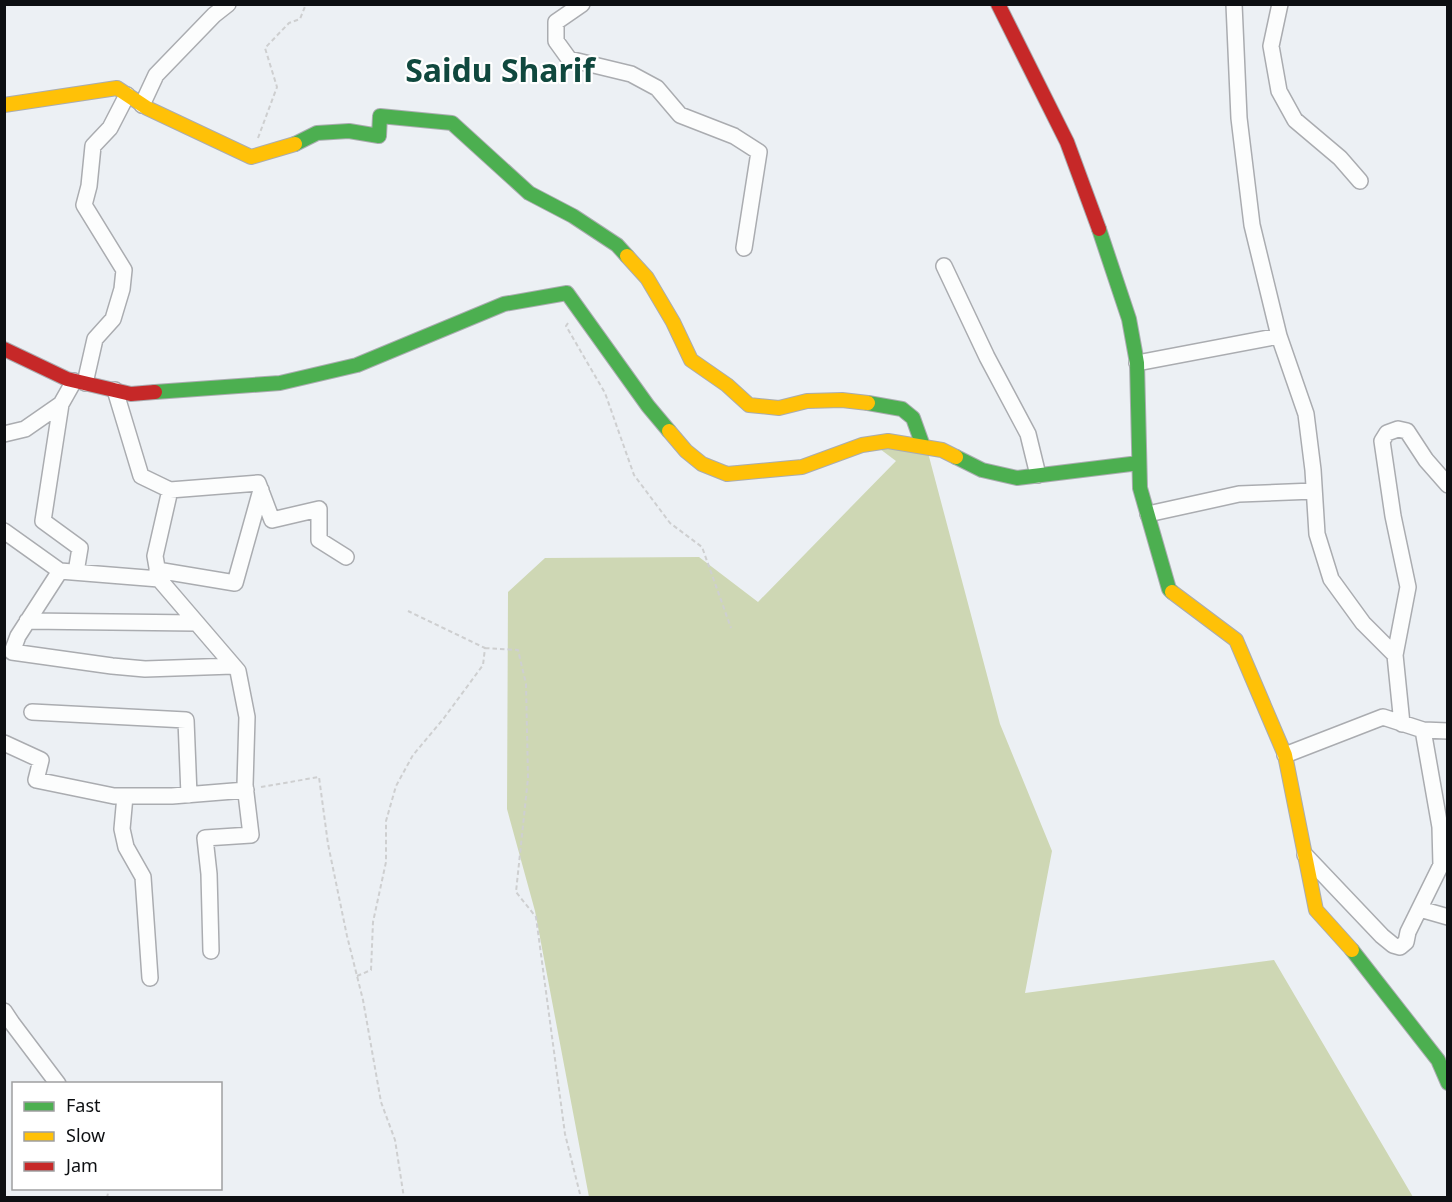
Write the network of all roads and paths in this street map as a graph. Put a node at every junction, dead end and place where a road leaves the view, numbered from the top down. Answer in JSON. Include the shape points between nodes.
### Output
{"nodes":[{"id":1,"x":228,"y":4,"type":"edge"},
{"id":2,"x":306,"y":4,"type":"edge"},
{"id":3,"x":582,"y":4,"type":"edge"},
{"id":4,"x":998,"y":4,"type":"edge"},
{"id":5,"x":1234,"y":4,"type":"edge"},
{"id":6,"x":1280,"y":4,"type":"edge"},
{"id":7,"x":127,"y":95,"type":"junction"},
{"id":8,"x":4,"y":105,"type":"edge"},
{"id":9,"x":142,"y":105,"type":"junction"},
{"id":10,"x":251,"y":157,"type":"junction"},
{"id":11,"x":1360,"y":181,"type":"dead end"},
{"id":12,"x":744,"y":248,"type":"dead end"},
{"id":13,"x":945,"y":266,"type":"dead end"},
{"id":14,"x":577,"y":308,"type":"junction"},
{"id":15,"x":1279,"y":336,"type":"junction"},
{"id":16,"x":4,"y":349,"type":"edge"},
{"id":17,"x":1137,"y":363,"type":"junction"},
{"id":18,"x":80,"y":382,"type":"junction"},
{"id":19,"x":115,"y":390,"type":"junction"},
{"id":20,"x":61,"y":404,"type":"junction"},
{"id":21,"x":4,"y":434,"type":"edge"},
{"id":22,"x":923,"y":446,"type":"junction"},
{"id":23,"x":1139,"y":463,"type":"junction"},
{"id":24,"x":1038,"y":475,"type":"junction"},
{"id":25,"x":1448,"y":485,"type":"edge"},
{"id":26,"x":170,"y":490,"type":"junction"},
{"id":27,"x":261,"y":490,"type":"junction"},
{"id":28,"x":1314,"y":491,"type":"junction"},
{"id":29,"x":1148,"y":514,"type":"junction"},
{"id":30,"x":4,"y":531,"type":"edge"},
{"id":31,"x":346,"y":557,"type":"dead end"},
{"id":32,"x":60,"y":571,"type":"junction"},
{"id":33,"x":76,"y":572,"type":"junction"},
{"id":34,"x":158,"y":575,"type":"junction"},
{"id":35,"x":408,"y":611,"type":"dead end"},
{"id":36,"x":27,"y":621,"type":"junction"},
{"id":37,"x":196,"y":623,"type":"junction"},
{"id":38,"x":731,"y":628,"type":"dead end"},
{"id":39,"x":485,"y":648,"type":"junction"},
{"id":40,"x":1395,"y":655,"type":"junction"},
{"id":41,"x":233,"y":666,"type":"junction"},
{"id":42,"x":32,"y":712,"type":"dead end"},
{"id":43,"x":1402,"y":724,"type":"junction"},
{"id":44,"x":1423,"y":730,"type":"junction"},
{"id":45,"x":1448,"y":731,"type":"edge"},
{"id":46,"x":4,"y":743,"type":"edge"},
{"id":47,"x":1285,"y":754,"type":"junction"},
{"id":48,"x":246,"y":790,"type":"junction"},
{"id":49,"x":189,"y":795,"type":"junction"},
{"id":50,"x":125,"y":796,"type":"junction"},
{"id":51,"x":1305,"y":855,"type":"junction"},
{"id":52,"x":1420,"y":909,"type":"junction"},
{"id":53,"x":1448,"y":916,"type":"edge"},
{"id":54,"x":211,"y":951,"type":"dead end"},
{"id":55,"x":357,"y":976,"type":"junction"},
{"id":56,"x":150,"y":978,"type":"dead end"},
{"id":57,"x":4,"y":1011,"type":"edge"},
{"id":58,"x":57,"y":1082,"type":"edge"},
{"id":59,"x":1448,"y":1083,"type":"edge"},
{"id":60,"x":404,"y":1197,"type":"edge"},
{"id":61,"x":581,"y":1197,"type":"edge"}],
"edges":[{"from":1,"to":9,"type":"street","via":[[156,75]]},
{"from":2,"to":10,"type":"path","via":[[300,20],[289,22],[265,48],[277,87]]},
{"from":3,"to":12,"type":"street","via":[[556,22],[556,41],[569,58],[631,74],[657,88],[680,115],[734,136],[759,152]]},
{"from":4,"to":17,"type":"street","via":[[1066,142],[1129,319]]},
{"from":5,"to":15,"type":"street","via":[[1239,118],[1252,225]]},
{"from":6,"to":11,"type":"street","via":[[1271,46],[1278,91],[1295,120],[1340,158]]},
{"from":7,"to":8,"type":"street","via":[[117,88]]},
{"from":7,"to":9,"type":"street"},
{"from":7,"to":18,"type":"street","via":[[110,128],[93,146],[84,205],[124,270],[122,289],[113,319],[95,339]]},
{"from":9,"to":10,"type":"street"},
{"from":10,"to":22,"type":"street","via":[[292,146],[317,133],[379,136],[380,116],[452,123],[529,193],[617,245],[647,278],[691,360],[748,405],[779,408],[807,401],[842,400],[881,404],[902,409],[913,418]]},
{"from":13,"to":24,"type":"street","via":[[1028,434]]},
{"from":14,"to":19,"type":"street","via":[[567,293],[504,304],[357,365],[280,383],[131,394]]},
{"from":14,"to":22,"type":"street","via":[[686,451],[718,471],[727,474],[802,466],[862,445],[888,441]]},
{"from":14,"to":38,"type":"path","via":[[566,326],[605,393],[634,475],[670,523],[702,547]]},
{"from":15,"to":17,"type":"street"},
{"from":15,"to":28,"type":"street","via":[[1306,414]]},
{"from":16,"to":18,"type":"street"},
{"from":17,"to":23,"type":"street"},
{"from":18,"to":19,"type":"street"},
{"from":18,"to":20,"type":"street"},
{"from":19,"to":26,"type":"street","via":[[141,476]]},
{"from":20,"to":21,"type":"street","via":[[25,429]]},
{"from":20,"to":33,"type":"street","via":[[43,521],[80,548]]},
{"from":22,"to":24,"type":"street","via":[[942,450],[982,470],[1017,478]]},
{"from":23,"to":24,"type":"street"},
{"from":23,"to":29,"type":"street","via":[[1140,488]]},
{"from":25,"to":40,"type":"street","via":[[1407,431],[1387,433],[1383,441],[1393,516],[1408,587]]},
{"from":26,"to":27,"type":"street","via":[[258,483]]},
{"from":26,"to":34,"type":"street","via":[[155,556]]},
{"from":27,"to":31,"type":"street","via":[[272,520],[319,509],[320,540]]},
{"from":27,"to":34,"type":"street","via":[[235,583]]},
{"from":28,"to":29,"type":"street","via":[[1239,494]]},
{"from":28,"to":40,"type":"street","via":[[1317,534],[1331,579],[1363,623]]},
{"from":29,"to":47,"type":"street","via":[[1169,589],[1236,640]]},
{"from":30,"to":32,"type":"street"},
{"from":32,"to":33,"type":"street"},
{"from":32,"to":36,"type":"street"},
{"from":33,"to":34,"type":"street"},
{"from":34,"to":37,"type":"street"},
{"from":35,"to":39,"type":"path"},
{"from":36,"to":37,"type":"street"},
{"from":36,"to":41,"type":"street","via":[[12,652],[145,669]]},
{"from":37,"to":41,"type":"street"},
{"from":39,"to":55,"type":"path","via":[[483,665],[413,755],[396,786],[386,821],[386,862],[373,922],[371,970]]},
{"from":39,"to":61,"type":"path","via":[[518,650],[526,684],[528,778],[516,892],[536,917],[565,1134]]},
{"from":40,"to":43,"type":"street"},
{"from":41,"to":48,"type":"street","via":[[238,671],[247,717]]},
{"from":42,"to":49,"type":"street","via":[[186,720]]},
{"from":43,"to":44,"type":"street"},
{"from":43,"to":47,"type":"street","via":[[1383,717]]},
{"from":44,"to":45,"type":"street"},
{"from":44,"to":52,"type":"street","via":[[1440,827],[1441,865]]},
{"from":46,"to":50,"type":"street","via":[[41,760],[36,780]]},
{"from":47,"to":51,"type":"street"},
{"from":48,"to":49,"type":"street"},
{"from":48,"to":54,"type":"street","via":[[251,834],[205,838]]},
{"from":48,"to":55,"type":"path","via":[[319,777],[328,844]]},
{"from":49,"to":50,"type":"street"},
{"from":50,"to":56,"type":"street","via":[[122,829],[126,847],[143,877]]},
{"from":51,"to":52,"type":"street","via":[[1393,945],[1400,947],[1406,942]]},
{"from":51,"to":59,"type":"street","via":[[1316,910],[1365,965],[1438,1060]]},
{"from":52,"to":53,"type":"street"},
{"from":55,"to":60,"type":"path","via":[[381,1102],[395,1140]]},
{"from":57,"to":58,"type":"street"}]}
